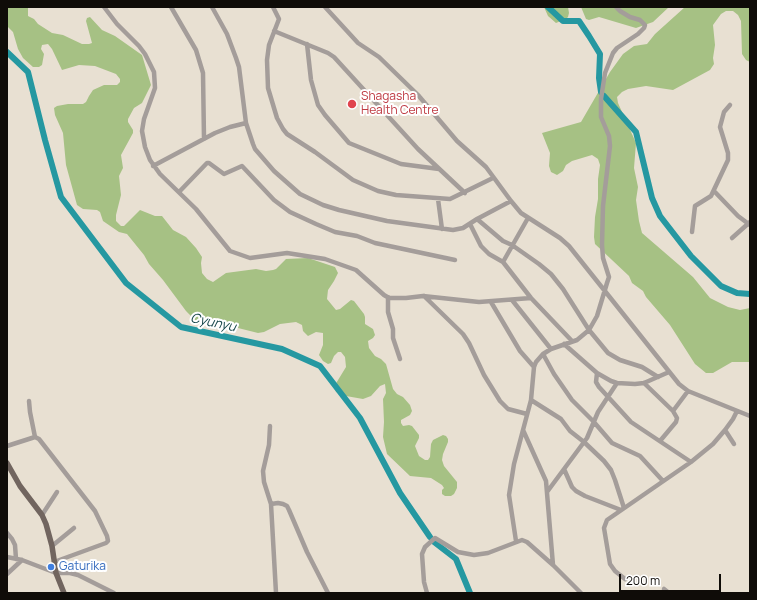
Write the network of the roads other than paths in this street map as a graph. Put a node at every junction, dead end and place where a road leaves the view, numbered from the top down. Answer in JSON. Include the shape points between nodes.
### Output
{"nodes":[{"id":1,"x":104,"y":7,"type":"edge"},
{"id":2,"x":171,"y":7,"type":"edge"},
{"id":3,"x":212,"y":7,"type":"edge"},
{"id":4,"x":273,"y":7,"type":"edge"},
{"id":5,"x":325,"y":7,"type":"edge"},
{"id":6,"x":616,"y":7,"type":"edge"},
{"id":7,"x":274,"y":30,"type":"junction"},
{"id":8,"x":307,"y":44,"type":"junction"},
{"id":9,"x":730,"y":105,"type":"dead end"},
{"id":10,"x":246,"y":123,"type":"junction"},
{"id":11,"x":204,"y":139,"type":"junction"},
{"id":12,"x":153,"y":166,"type":"junction"},
{"id":13,"x":440,"y":169,"type":"junction"},
{"id":14,"x":493,"y":178,"type":"junction"},
{"id":15,"x":714,"y":191,"type":"junction"},
{"id":16,"x":180,"y":192,"type":"junction"},
{"id":17,"x":465,"y":193,"type":"junction"},
{"id":18,"x":438,"y":199,"type":"junction"},
{"id":19,"x":510,"y":201,"type":"junction"},
{"id":20,"x":477,"y":218,"type":"junction"},
{"id":21,"x":528,"y":218,"type":"junction"},
{"id":22,"x":470,"y":224,"type":"junction"},
{"id":23,"x":750,"y":224,"type":"edge"},
{"id":24,"x":442,"y":229,"type":"junction"},
{"id":25,"x":692,"y":232,"type":"dead end"},
{"id":26,"x":732,"y":238,"type":"dead end"},
{"id":27,"x":512,"y":246,"type":"junction"},
{"id":28,"x":455,"y":260,"type":"dead end"},
{"id":29,"x":503,"y":262,"type":"junction"},
{"id":30,"x":604,"y":291,"type":"junction"},
{"id":31,"x":423,"y":296,"type":"junction"},
{"id":32,"x":388,"y":297,"type":"junction"},
{"id":33,"x":531,"y":298,"type":"junction"},
{"id":34,"x":512,"y":300,"type":"junction"},
{"id":35,"x":491,"y":302,"type":"junction"},
{"id":36,"x":589,"y":330,"type":"junction"},
{"id":37,"x":572,"y":341,"type":"junction"},
{"id":38,"x":564,"y":344,"type":"junction"},
{"id":39,"x":551,"y":349,"type":"junction"},
{"id":40,"x":543,"y":354,"type":"junction"},
{"id":41,"x":400,"y":360,"type":"dead end"},
{"id":42,"x":534,"y":367,"type":"junction"},
{"id":43,"x":669,"y":372,"type":"junction"},
{"id":44,"x":597,"y":373,"type":"junction"},
{"id":45,"x":658,"y":377,"type":"junction"},
{"id":46,"x":617,"y":383,"type":"junction"},
{"id":47,"x":644,"y":383,"type":"junction"},
{"id":48,"x":688,"y":391,"type":"junction"},
{"id":49,"x":607,"y":398,"type":"junction"},
{"id":50,"x":531,"y":400,"type":"junction"},
{"id":51,"x":30,"y":401,"type":"dead end"},
{"id":52,"x":673,"y":411,"type":"junction"},
{"id":53,"x":737,"y":411,"type":"junction"},
{"id":54,"x":527,"y":414,"type":"junction"},
{"id":55,"x":750,"y":416,"type":"edge"},
{"id":56,"x":593,"y":421,"type":"junction"},
{"id":57,"x":270,"y":426,"type":"dead end"},
{"id":58,"x":523,"y":430,"type":"junction"},
{"id":59,"x":726,"y":430,"type":"junction"},
{"id":60,"x":35,"y":437,"type":"junction"},
{"id":61,"x":660,"y":441,"type":"junction"},
{"id":62,"x":584,"y":442,"type":"junction"},
{"id":63,"x":734,"y":444,"type":"dead end"},
{"id":64,"x":7,"y":446,"type":"edge"},
{"id":65,"x":691,"y":462,"type":"junction"},
{"id":66,"x":7,"y":463,"type":"edge"},
{"id":67,"x":564,"y":468,"type":"junction"},
{"id":68,"x":663,"y":482,"type":"junction"},
{"id":69,"x":57,"y":492,"type":"dead end"},
{"id":70,"x":547,"y":492,"type":"junction"},
{"id":71,"x":271,"y":504,"type":"junction"},
{"id":72,"x":622,"y":509,"type":"junction"},
{"id":73,"x":42,"y":515,"type":"junction"},
{"id":74,"x":74,"y":528,"type":"dead end"},
{"id":75,"x":7,"y":533,"type":"edge"},
{"id":76,"x":516,"y":542,"type":"junction"},
{"id":77,"x":52,"y":546,"type":"junction"},
{"id":78,"x":7,"y":557,"type":"edge"},
{"id":79,"x":16,"y":558,"type":"junction"},
{"id":80,"x":22,"y":560,"type":"junction"},
{"id":81,"x":54,"y":562,"type":"junction"},
{"id":82,"x":553,"y":565,"type":"junction"},
{"id":83,"x":56,"y":573,"type":"junction"},
{"id":84,"x":7,"y":574,"type":"edge"},
{"id":85,"x":625,"y":579,"type":"dead end"},
{"id":86,"x":664,"y":589,"type":"dead end"},
{"id":87,"x":64,"y":593,"type":"edge"},
{"id":88,"x":114,"y":593,"type":"edge"},
{"id":89,"x":276,"y":593,"type":"edge"},
{"id":90,"x":328,"y":593,"type":"edge"},
{"id":91,"x":427,"y":593,"type":"edge"},
{"id":92,"x":581,"y":593,"type":"edge"},
{"id":93,"x":668,"y":593,"type":"edge"}],
"edges":[{"from":1,"to":12,"type":"street","via":[[139,46],[154,72],[155,88],[142,131]]},
{"from":2,"to":11,"type":"street","via":[[196,50],[203,73]]},
{"from":3,"to":10,"type":"street","via":[[227,34],[239,67]]},
{"from":4,"to":7,"type":"street","via":[[279,19]]},
{"from":5,"to":14,"type":"street","via":[[358,43],[380,57],[418,95],[457,141],[486,167]]},
{"from":6,"to":30,"type":"street","via":[[645,25],[638,34],[617,48],[605,73],[601,99],[602,118],[610,146],[603,206],[602,251],[609,277]]},
{"from":7,"to":8,"type":"street"},
{"from":7,"to":18,"type":"street","via":[[267,60],[268,88],[283,130],[354,180],[378,192]]},
{"from":8,"to":13,"type":"street","via":[[334,57],[418,149]]},
{"from":8,"to":13,"type":"street","via":[[311,80],[318,105],[349,143],[406,165]]},
{"from":9,"to":15,"type":"street","via":[[724,112],[720,127],[728,160]]},
{"from":10,"to":11,"type":"street"},
{"from":10,"to":24,"type":"street","via":[[255,149],[300,194],[339,210],[387,221]]},
{"from":11,"to":12,"type":"street"},
{"from":12,"to":16,"type":"street"},
{"from":13,"to":17,"type":"street"},
{"from":14,"to":17,"type":"street"},
{"from":14,"to":19,"type":"street"},
{"from":15,"to":23,"type":"street","via":[[738,216]]},
{"from":15,"to":25,"type":"street","via":[[711,196],[695,206]]},
{"from":16,"to":28,"type":"street","via":[[206,164],[209,163],[224,174],[242,166],[274,200],[290,212],[316,224],[335,232]]},
{"from":16,"to":32,"type":"street","via":[[230,251],[250,258],[287,253],[325,259],[356,270]]},
{"from":17,"to":18,"type":"street","via":[[450,199]]},
{"from":18,"to":24,"type":"street"},
{"from":19,"to":20,"type":"street"},
{"from":19,"to":21,"type":"street"},
{"from":20,"to":22,"type":"street"},
{"from":20,"to":27,"type":"street"},
{"from":21,"to":27,"type":"street"},
{"from":21,"to":30,"type":"street","via":[[569,246]]},
{"from":22,"to":24,"type":"street","via":[[458,229]]},
{"from":22,"to":29,"type":"street","via":[[483,248]]},
{"from":23,"to":26,"type":"street"},
{"from":27,"to":29,"type":"street"},
{"from":27,"to":36,"type":"street","via":[[556,280]]},
{"from":29,"to":33,"type":"street"},
{"from":30,"to":36,"type":"street","via":[[597,316]]},
{"from":30,"to":43,"type":"street"},
{"from":31,"to":32,"type":"street"},
{"from":31,"to":35,"type":"street"},
{"from":31,"to":54,"type":"street","via":[[469,342],[484,375],[500,401],[508,409]]},
{"from":32,"to":41,"type":"street","via":[[388,312]]},
{"from":33,"to":34,"type":"street"},
{"from":33,"to":37,"type":"street"},
{"from":34,"to":35,"type":"street"},
{"from":34,"to":39,"type":"street"},
{"from":35,"to":42,"type":"street","via":[[520,351]]},
{"from":36,"to":37,"type":"street","via":[[582,337]]},
{"from":36,"to":45,"type":"street","via":[[614,357],[642,367]]},
{"from":37,"to":38,"type":"street"},
{"from":38,"to":39,"type":"street"},
{"from":38,"to":44,"type":"street"},
{"from":39,"to":40,"type":"street"},
{"from":40,"to":42,"type":"street"},
{"from":40,"to":56,"type":"street","via":[[572,400]]},
{"from":42,"to":50,"type":"street"},
{"from":43,"to":45,"type":"street"},
{"from":43,"to":48,"type":"street"},
{"from":44,"to":46,"type":"street"},
{"from":44,"to":49,"type":"street","via":[[596,382]]},
{"from":45,"to":47,"type":"street"},
{"from":46,"to":47,"type":"street"},
{"from":46,"to":49,"type":"street"},
{"from":47,"to":52,"type":"street"},
{"from":48,"to":52,"type":"street"},
{"from":48,"to":53,"type":"street"},
{"from":49,"to":56,"type":"street"},
{"from":49,"to":61,"type":"street","via":[[631,422]]},
{"from":50,"to":54,"type":"street"},
{"from":50,"to":62,"type":"street","via":[[561,419],[570,431]]},
{"from":51,"to":60,"type":"street"},
{"from":52,"to":61,"type":"street","via":[[677,420]]},
{"from":53,"to":55,"type":"street"},
{"from":53,"to":59,"type":"street"},
{"from":54,"to":58,"type":"street"},
{"from":56,"to":62,"type":"street"},
{"from":56,"to":68,"type":"street","via":[[612,443],[640,456]]},
{"from":57,"to":71,"type":"street","via":[[263,471]]},
{"from":58,"to":70,"type":"street","via":[[546,481]]},
{"from":58,"to":76,"type":"street","via":[[509,495]]},
{"from":59,"to":63,"type":"street"},
{"from":59,"to":65,"type":"street"},
{"from":60,"to":64,"type":"street"},
{"from":60,"to":81,"type":"street","via":[[95,511],[108,539],[106,543]]},
{"from":61,"to":65,"type":"street"},
{"from":62,"to":67,"type":"street"},
{"from":62,"to":72,"type":"street","via":[[611,470]]},
{"from":65,"to":68,"type":"street"},
{"from":66,"to":73,"type":"main road","via":[[20,486]]},
{"from":67,"to":70,"type":"street"},
{"from":67,"to":72,"type":"street","via":[[576,491]]},
{"from":68,"to":72,"type":"street"},
{"from":69,"to":73,"type":"street"},
{"from":70,"to":82,"type":"street"},
{"from":71,"to":89,"type":"street"},
{"from":71,"to":90,"type":"street","via":[[287,506]]},
{"from":72,"to":85,"type":"street","via":[[607,520],[604,528],[610,564]]},
{"from":73,"to":77,"type":"main road"},
{"from":74,"to":77,"type":"street"},
{"from":75,"to":79,"type":"street","via":[[15,545]]},
{"from":76,"to":82,"type":"street","via":[[527,542]]},
{"from":76,"to":91,"type":"street","via":[[488,553],[474,555],[458,552],[435,538],[425,547],[422,554]]},
{"from":77,"to":81,"type":"main road"},
{"from":78,"to":79,"type":"street"},
{"from":79,"to":80,"type":"street"},
{"from":80,"to":83,"type":"street"},
{"from":80,"to":84,"type":"street"},
{"from":81,"to":83,"type":"main road"},
{"from":82,"to":92,"type":"street"},
{"from":83,"to":87,"type":"main road"},
{"from":83,"to":88,"type":"street","via":[[78,575]]},
{"from":86,"to":93,"type":"street"}]}
